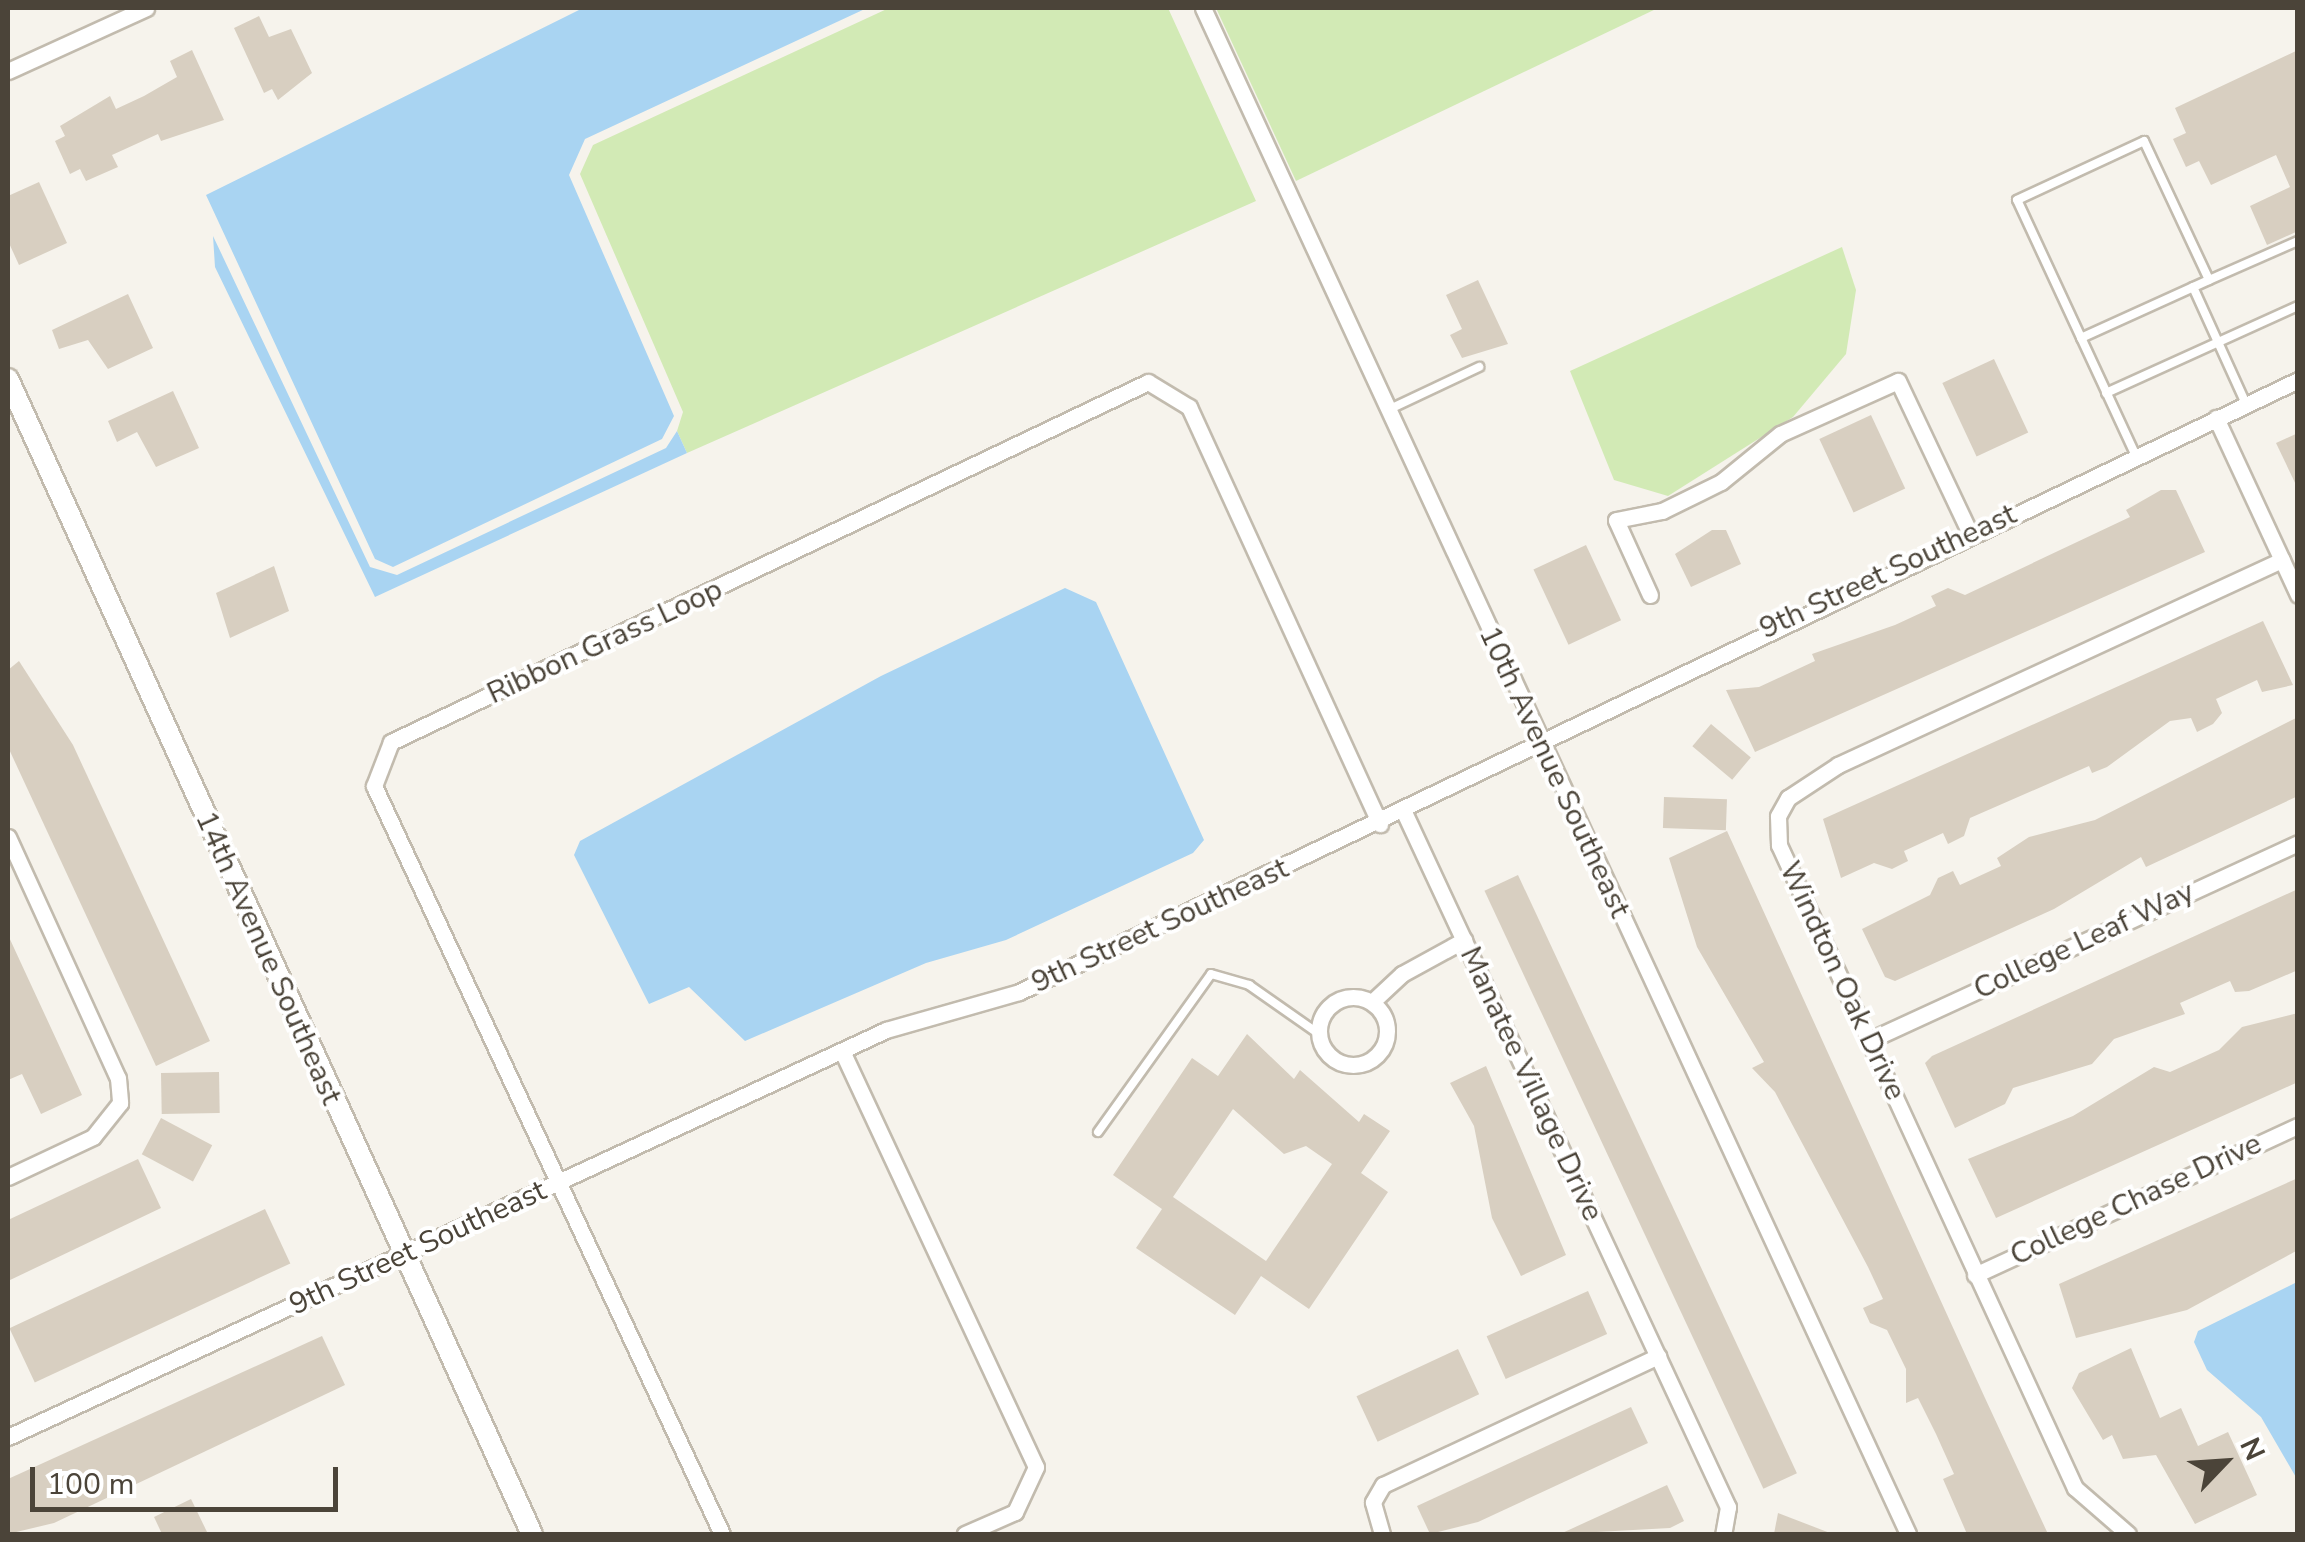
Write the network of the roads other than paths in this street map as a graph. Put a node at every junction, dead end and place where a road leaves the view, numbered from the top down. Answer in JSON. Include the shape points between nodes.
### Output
{"nodes":[{"id":1,"x":146,"y":8,"type":"edge"},
{"id":2,"x":1203,"y":8,"type":"edge"},
{"id":3,"x":8,"y":71,"type":"edge"},
{"id":4,"x":2298,"y":241,"type":"edge"},
{"id":5,"x":2209,"y":280,"type":"junction"},
{"id":6,"x":2194,"y":287,"type":"junction"},
{"id":7,"x":2298,"y":306,"type":"edge"},
{"id":8,"x":2081,"y":338,"type":"junction"},
{"id":9,"x":2218,"y":343,"type":"junction"},
{"id":10,"x":1479,"y":368,"type":"dead end"},
{"id":11,"x":8,"y":379,"type":"edge"},
{"id":12,"x":2298,"y":380,"type":"edge"},
{"id":13,"x":2106,"y":392,"type":"junction"},
{"id":14,"x":2246,"y":404,"type":"junction"},
{"id":15,"x":1388,"y":410,"type":"junction"},
{"id":16,"x":2216,"y":418,"type":"junction"},
{"id":17,"x":2136,"y":456,"type":"junction"},
{"id":18,"x":1970,"y":534,"type":"junction"},
{"id":19,"x":2282,"y":560,"type":"junction"},
{"id":20,"x":2298,"y":595,"type":"edge"},
{"id":21,"x":1650,"y":596,"type":"dead end"},
{"id":22,"x":1538,"y":738,"type":"junction"},
{"id":23,"x":1404,"y":812,"type":"junction"},
{"id":24,"x":1380,"y":824,"type":"junction"},
{"id":25,"x":8,"y":837,"type":"edge"},
{"id":26,"x":2298,"y":842,"type":"edge"},
{"id":27,"x":1464,"y":940,"type":"junction"},
{"id":28,"x":1372,"y":1002,"type":"junction"},
{"id":29,"x":1319,"y":1034,"type":"junction"},
{"id":30,"x":1870,"y":1040,"type":"junction"},
{"id":31,"x":842,"y":1051,"type":"junction"},
{"id":32,"x":2298,"y":1126,"type":"edge"},
{"id":33,"x":1098,"y":1132,"type":"dead end"},
{"id":34,"x":8,"y":1177,"type":"edge"},
{"id":35,"x":557,"y":1183,"type":"junction"},
{"id":36,"x":402,"y":1256,"type":"junction"},
{"id":37,"x":1974,"y":1275,"type":"junction"},
{"id":38,"x":1658,"y":1356,"type":"junction"},
{"id":39,"x":8,"y":1437,"type":"edge"},
{"id":40,"x":532,"y":1534,"type":"edge"},
{"id":41,"x":722,"y":1534,"type":"edge"},
{"id":42,"x":965,"y":1534,"type":"edge"},
{"id":43,"x":1382,"y":1534,"type":"edge"},
{"id":44,"x":1724,"y":1534,"type":"edge"},
{"id":45,"x":1908,"y":1534,"type":"edge"},
{"id":46,"x":2128,"y":1534,"type":"edge"}],
"edges":[{"from":1,"to":3,"type":"street"},
{"from":2,"to":15,"type":"street","name":"10th Avenue Southeast"},
{"from":4,"to":5,"type":"lane"},
{"from":5,"to":6,"type":"lane"},
{"from":5,"to":8,"type":"lane","via":[[2144,140],[2017,200]]},
{"from":6,"to":8,"type":"lane"},
{"from":6,"to":9,"type":"lane"},
{"from":7,"to":9,"type":"lane"},
{"from":8,"to":13,"type":"lane"},
{"from":9,"to":13,"type":"lane"},
{"from":9,"to":14,"type":"lane"},
{"from":10,"to":15,"type":"lane"},
{"from":11,"to":36,"type":"street","name":"14th Avenue Southeast"},
{"from":12,"to":14,"type":"street","name":"9th Street Southeast"},
{"from":13,"to":17,"type":"lane"},
{"from":14,"to":16,"type":"street","name":"9th Street Southeast"},
{"from":15,"to":22,"type":"street","name":"10th Avenue Southeast"},
{"from":16,"to":17,"type":"street","name":"9th Street Southeast"},
{"from":16,"to":19,"type":"street"},
{"from":17,"to":18,"type":"street","name":"9th Street Southeast"},
{"from":18,"to":21,"type":"street","via":[[1898,382],[1780,434],[1720,482],[1662,511],[1616,520]]},
{"from":18,"to":22,"type":"street","name":"9th Street Southeast"},
{"from":19,"to":20,"type":"street"},
{"from":19,"to":30,"type":"street","name":"Windton Oak Drive","via":[[1838,764],[1788,798],[1779,845]]},
{"from":22,"to":23,"type":"street","name":"9th Street Southeast"},
{"from":22,"to":45,"type":"street","name":"10th Avenue Southeast"},
{"from":23,"to":24,"type":"street","name":"9th Street Southeast"},
{"from":23,"to":27,"type":"street","name":"Manatee Village Drive"},
{"from":24,"to":31,"type":"street","name":"9th Street Southeast","via":[[1019,992]]},
{"from":24,"to":35,"type":"street","name":"Ribbon Grass Loop","via":[[1189,406],[1148,382],[1122,391],[392,742],[377,760],[374,786]]},
{"from":25,"to":34,"type":"street","via":[[118,1078],[120,1103],[93,1137]]},
{"from":26,"to":30,"type":"street","name":"College Leaf Way"},
{"from":27,"to":28,"type":"street","via":[[1402,974]]},
{"from":27,"to":38,"type":"street","name":"Manatee Village Drive"},
{"from":28,"to":29,"type":"street","via":[[1340,998]]},
{"from":28,"to":29,"type":"street","via":[[1388,1032],[1371,1061],[1337,1062]]},
{"from":29,"to":33,"type":"lane","via":[[1249,986],[1211,974]]},
{"from":30,"to":37,"type":"street","name":"Windton Oak Drive"},
{"from":31,"to":35,"type":"street","name":"9th Street Southeast"},
{"from":31,"to":42,"type":"street","via":[[1036,1467],[1015,1512]]},
{"from":32,"to":37,"type":"street","name":"College Chase Drive"},
{"from":35,"to":36,"type":"street","name":"9th Street Southeast"},
{"from":35,"to":41,"type":"street","name":"Ribbon Grass Loop"},
{"from":36,"to":39,"type":"street","name":"9th Street Southeast"},
{"from":36,"to":40,"type":"street","name":"14th Avenue Southeast"},
{"from":37,"to":46,"type":"street","name":"Windton Oak Drive","via":[[2075,1488]]},
{"from":38,"to":43,"type":"street","via":[[1382,1485],[1373,1502]]},
{"from":38,"to":44,"type":"street","name":"Manatee Village Drive","via":[[1728,1507]]}]}
